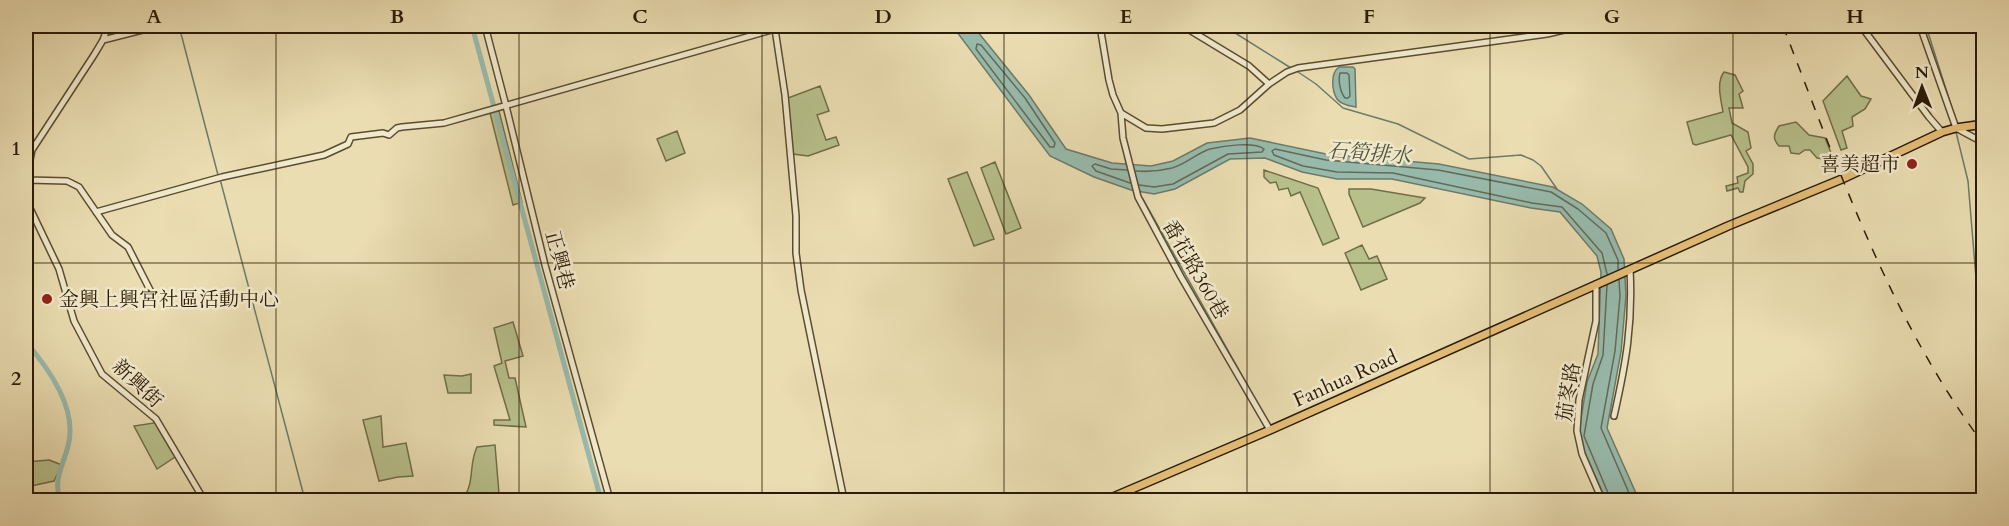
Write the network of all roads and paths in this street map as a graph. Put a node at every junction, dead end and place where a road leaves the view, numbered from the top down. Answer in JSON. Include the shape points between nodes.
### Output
{"nodes":[{"id":1,"x":108,"y":26,"type":"edge"},
{"id":2,"x":158,"y":26,"type":"edge"},
{"id":3,"x":485,"y":26,"type":"edge"},
{"id":4,"x":1100,"y":26,"type":"edge"},
{"id":5,"x":1183,"y":26,"type":"edge"},
{"id":6,"x":1581,"y":26,"type":"edge"},
{"id":7,"x":1861,"y":26,"type":"edge"},
{"id":8,"x":1920,"y":26,"type":"edge"},
{"id":9,"x":775,"y":27,"type":"edge"},
{"id":10,"x":103,"y":40,"type":"junction"},
{"id":11,"x":1269,"y":84,"type":"junction"},
{"id":12,"x":506,"y":106,"type":"junction"},
{"id":13,"x":1121,"y":113,"type":"junction"},
{"id":14,"x":1983,"y":124,"type":"edge"},
{"id":15,"x":1956,"y":128,"type":"junction"},
{"id":16,"x":1942,"y":132,"type":"junction"},
{"id":17,"x":1983,"y":142,"type":"edge"},
{"id":18,"x":27,"y":180,"type":"junction"},
{"id":19,"x":96,"y":212,"type":"junction"},
{"id":20,"x":1630,"y":269,"type":"junction"},
{"id":21,"x":1596,"y":284,"type":"junction"},
{"id":22,"x":150,"y":290,"type":"dead end"},
{"id":23,"x":1614,"y":416,"type":"dead end"},
{"id":24,"x":1270,"y":430,"type":"junction"},
{"id":25,"x":204,"y":501,"type":"edge"},
{"id":26,"x":610,"y":501,"type":"edge"},
{"id":27,"x":844,"y":501,"type":"edge"},
{"id":28,"x":1106,"y":501,"type":"edge"},
{"id":29,"x":1602,"y":501,"type":"edge"}],
"edges":[{"from":1,"to":10,"type":"street","name":"新興街"},
{"from":2,"to":10,"type":"street"},
{"from":3,"to":12,"type":"street","name":"正興巷"},
{"from":4,"to":13,"type":"street","name":"番花路360巷","via":[[1109,80]]},
{"from":5,"to":11,"type":"street","via":[[1248,66]]},
{"from":6,"to":11,"type":"street","via":[[1298,68]]},
{"from":7,"to":16,"type":"street"},
{"from":8,"to":15,"type":"street"},
{"from":9,"to":12,"type":"street"},
{"from":9,"to":27,"type":"street","via":[[785,95],[801,290]]},
{"from":10,"to":18,"type":"street","name":"新興街","via":[[32,150]]},
{"from":11,"to":13,"type":"street","via":[[1239,110],[1214,123],[1146,128]]},
{"from":12,"to":19,"type":"street","via":[[444,123],[397,128],[389,135],[351,137],[348,144],[324,155],[222,177]]},
{"from":12,"to":26,"type":"street","name":"正興巷","via":[[545,266]]},
{"from":13,"to":24,"type":"street","name":"番花路360巷","via":[[1138,197]]},
{"from":14,"to":15,"type":"main road"},
{"from":15,"to":16,"type":"main road"},
{"from":15,"to":17,"type":"street"},
{"from":16,"to":20,"type":"main road"},
{"from":18,"to":19,"type":"street","via":[[68,181],[79,187]]},
{"from":18,"to":25,"type":"street","name":"新興街","via":[[27,202],[59,269],[74,321],[102,374],[156,419]]},
{"from":19,"to":22,"type":"street","via":[[112,235],[128,247]]},
{"from":20,"to":21,"type":"main road","name":"Fanhua Road"},
{"from":20,"to":23,"type":"street","via":[[1629,341]]},
{"from":21,"to":24,"type":"main road","name":"Fanhua Road"},
{"from":21,"to":29,"type":"street","name":"茄苳路","via":[[1595,328],[1579,400],[1577,431],[1582,454]]},
{"from":24,"to":28,"type":"main road","name":"Fanhua Road"}]}
